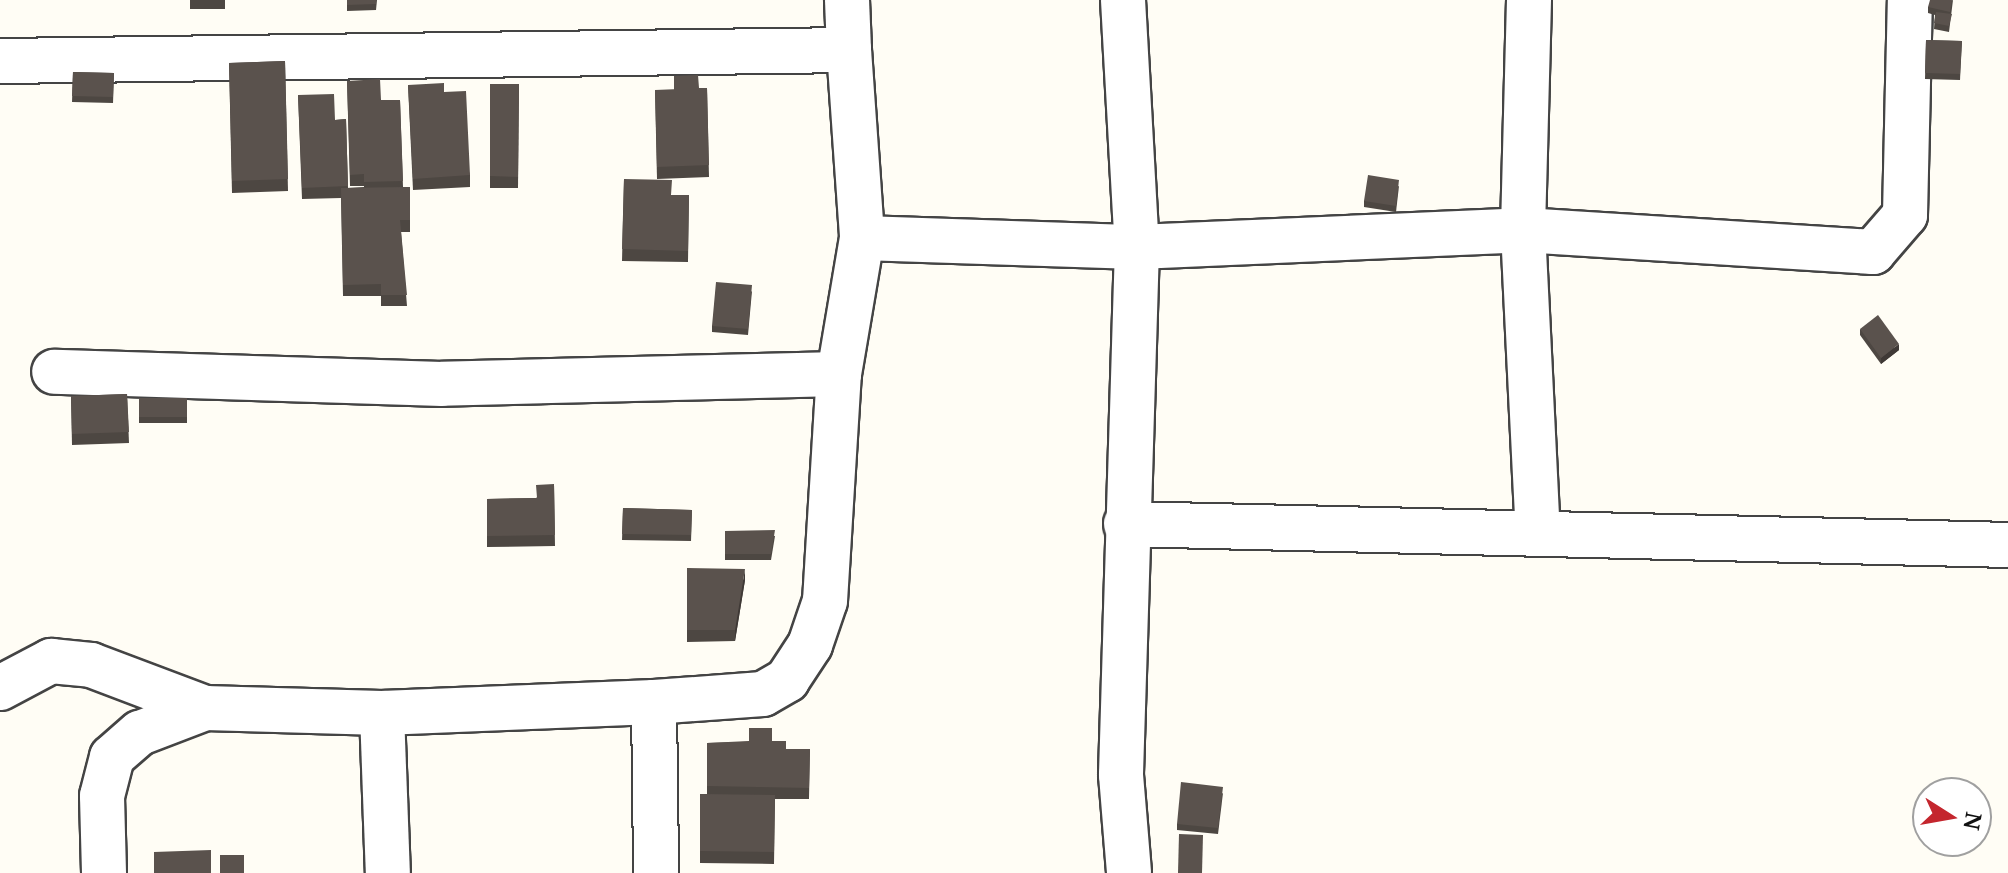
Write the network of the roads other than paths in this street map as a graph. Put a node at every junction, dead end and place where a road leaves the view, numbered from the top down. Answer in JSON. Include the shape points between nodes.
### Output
{"nodes":[{"id":1,"x":847,"y":0,"type":"edge"},
{"id":2,"x":1123,"y":0,"type":"edge"},
{"id":3,"x":1529,"y":0,"type":"edge"},
{"id":4,"x":1910,"y":0,"type":"edge"},
{"id":5,"x":849,"y":50,"type":"junction"},
{"id":6,"x":0,"y":61,"type":"edge"},
{"id":7,"x":1523,"y":230,"type":"junction"},
{"id":8,"x":862,"y":238,"type":"junction"},
{"id":9,"x":1137,"y":247,"type":"junction"},
{"id":10,"x":54,"y":372,"type":"dead end"},
{"id":11,"x":839,"y":374,"type":"junction"},
{"id":12,"x":1126,"y":524,"type":"junction"},
{"id":13,"x":1538,"y":534,"type":"junction"},
{"id":14,"x":2008,"y":545,"type":"edge"},
{"id":15,"x":0,"y":688,"type":"edge"},
{"id":16,"x":654,"y":702,"type":"junction"},
{"id":17,"x":205,"y":708,"type":"junction"},
{"id":18,"x":382,"y":713,"type":"junction"},
{"id":19,"x":104,"y":873,"type":"edge"},
{"id":20,"x":388,"y":873,"type":"edge"},
{"id":21,"x":656,"y":873,"type":"edge"},
{"id":22,"x":1129,"y":873,"type":"edge"}],
"edges":[{"from":1,"to":5,"type":"street"},
{"from":2,"to":9,"type":"street"},
{"from":3,"to":7,"type":"street"},
{"from":4,"to":7,"type":"street","via":[[1905,215],[1873,252]]},
{"from":5,"to":6,"type":"street"},
{"from":5,"to":8,"type":"street"},
{"from":7,"to":9,"type":"street"},
{"from":7,"to":13,"type":"street"},
{"from":8,"to":9,"type":"street"},
{"from":8,"to":11,"type":"street"},
{"from":9,"to":12,"type":"street"},
{"from":10,"to":11,"type":"street","via":[[442,384]]},
{"from":11,"to":16,"type":"street","via":[[825,601],[810,645],[787,680],[763,694]]},
{"from":12,"to":13,"type":"street"},
{"from":12,"to":22,"type":"street","via":[[1121,775]]},
{"from":13,"to":14,"type":"street"},
{"from":15,"to":17,"type":"street","via":[[51,661],[91,665]]},
{"from":16,"to":18,"type":"street"},
{"from":16,"to":21,"type":"street"},
{"from":17,"to":18,"type":"street"},
{"from":17,"to":19,"type":"street","via":[[140,733],[112,757],[102,796]]},
{"from":18,"to":20,"type":"street"}]}
